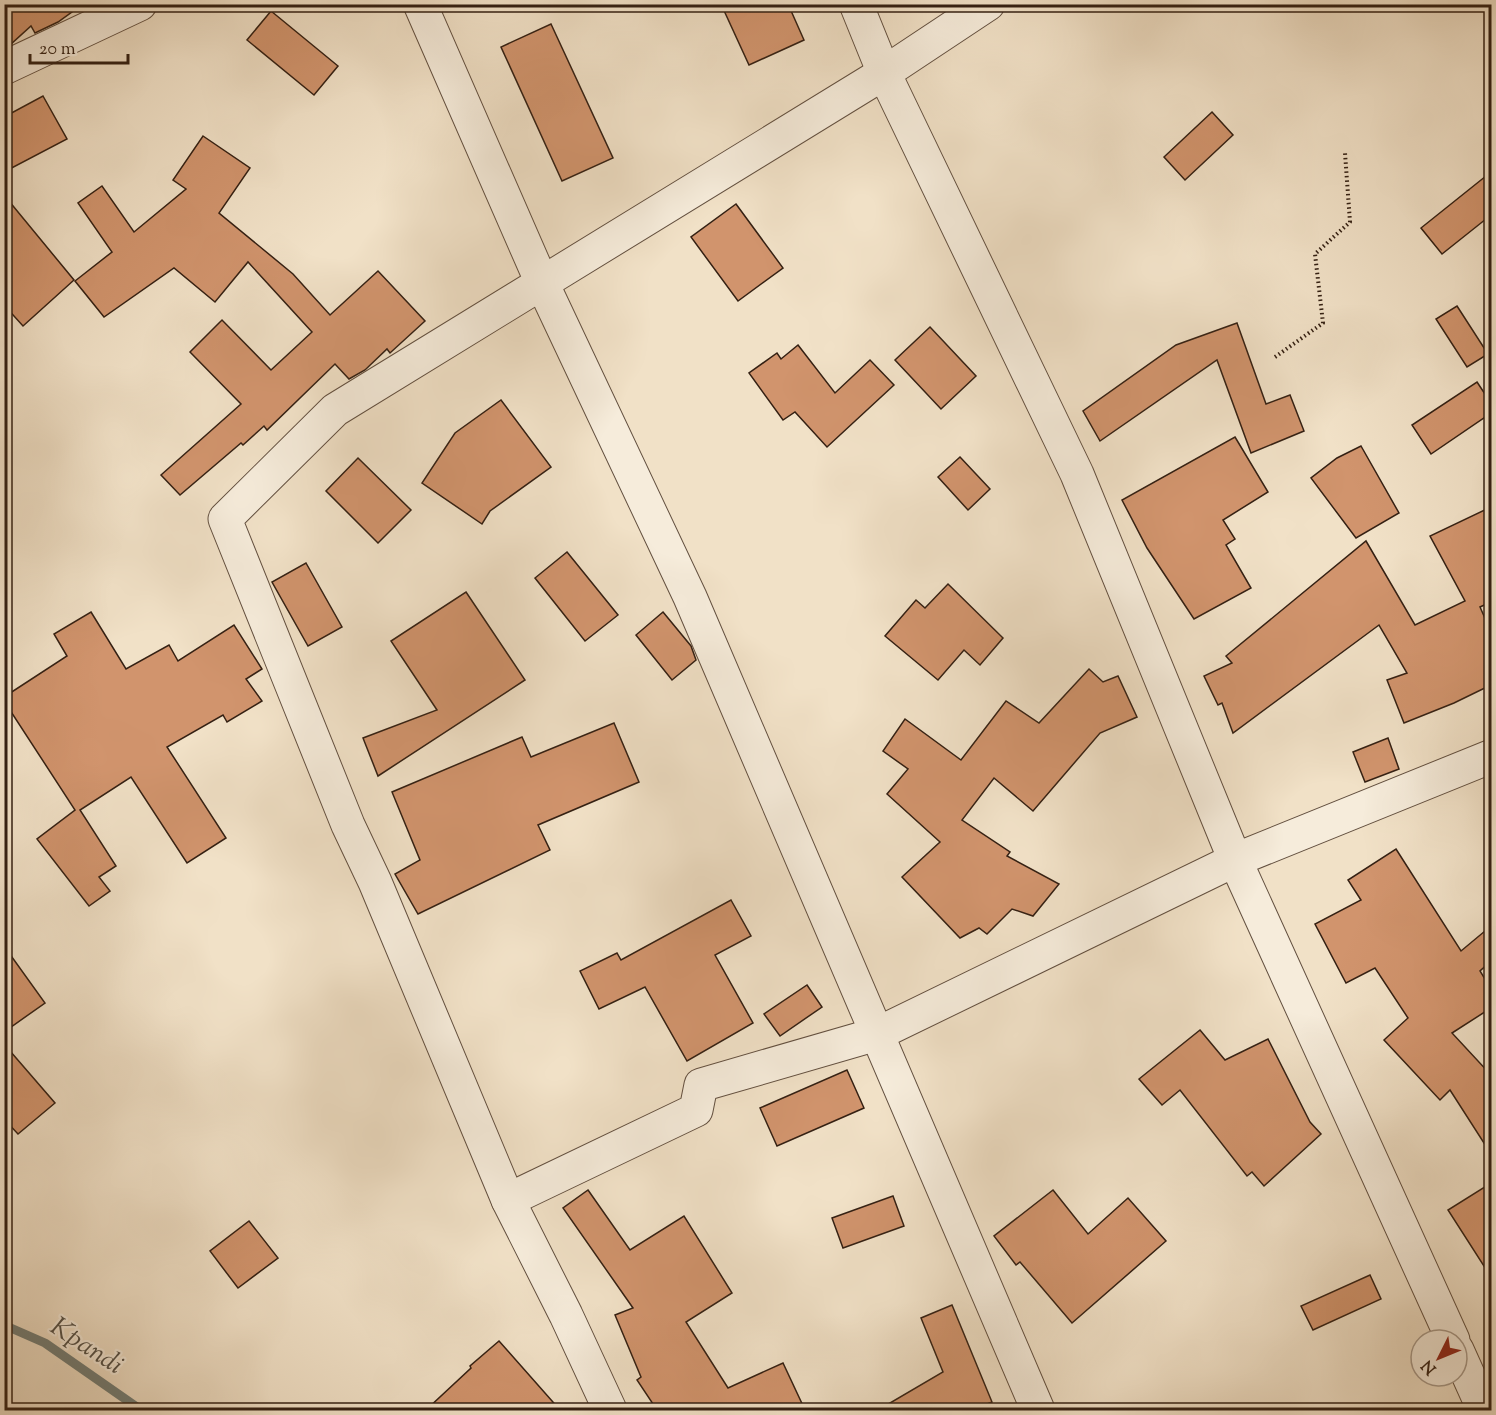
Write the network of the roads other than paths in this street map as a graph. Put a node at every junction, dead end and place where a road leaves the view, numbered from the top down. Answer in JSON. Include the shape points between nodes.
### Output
{"nodes":[{"id":1,"x":140,"y":4,"type":"edge"},
{"id":2,"x":420,"y":4,"type":"edge"},
{"id":3,"x":856,"y":4,"type":"edge"},
{"id":4,"x":988,"y":4,"type":"edge"},
{"id":5,"x":4,"y":68,"type":"edge"},
{"id":6,"x":884,"y":73,"type":"junction"},
{"id":7,"x":542,"y":283,"type":"junction"},
{"id":8,"x":1491,"y":756,"type":"edge"},
{"id":9,"x":1235,"y":860,"type":"junction"},
{"id":10,"x":877,"y":1034,"type":"junction"},
{"id":11,"x":508,"y":1200,"type":"junction"},
{"id":12,"x":1448,"y":1328,"type":"edge"},
{"id":13,"x":1468,"y":1388,"type":"edge"},
{"id":14,"x":1473,"y":1407,"type":"edge"},
{"id":15,"x":610,"y":1410,"type":"edge"},
{"id":16,"x":1038,"y":1410,"type":"edge"}],
"edges":[{"from":1,"to":5,"type":"street"},
{"from":2,"to":7,"type":"street"},
{"from":3,"to":6,"type":"street"},
{"from":4,"to":6,"type":"street"},
{"from":6,"to":7,"type":"street"},
{"from":6,"to":9,"type":"street","via":[[1077,474]]},
{"from":7,"to":10,"type":"street","via":[[690,597]]},
{"from":7,"to":11,"type":"street","via":[[335,410],[225,519],[348,825]]},
{"from":8,"to":9,"type":"street"},
{"from":9,"to":10,"type":"street"},
{"from":9,"to":12,"type":"street"},
{"from":10,"to":11,"type":"street","via":[[701,1084],[696,1110]]},
{"from":10,"to":16,"type":"street"},
{"from":11,"to":15,"type":"street"},
{"from":13,"to":14,"type":"street"}]}
